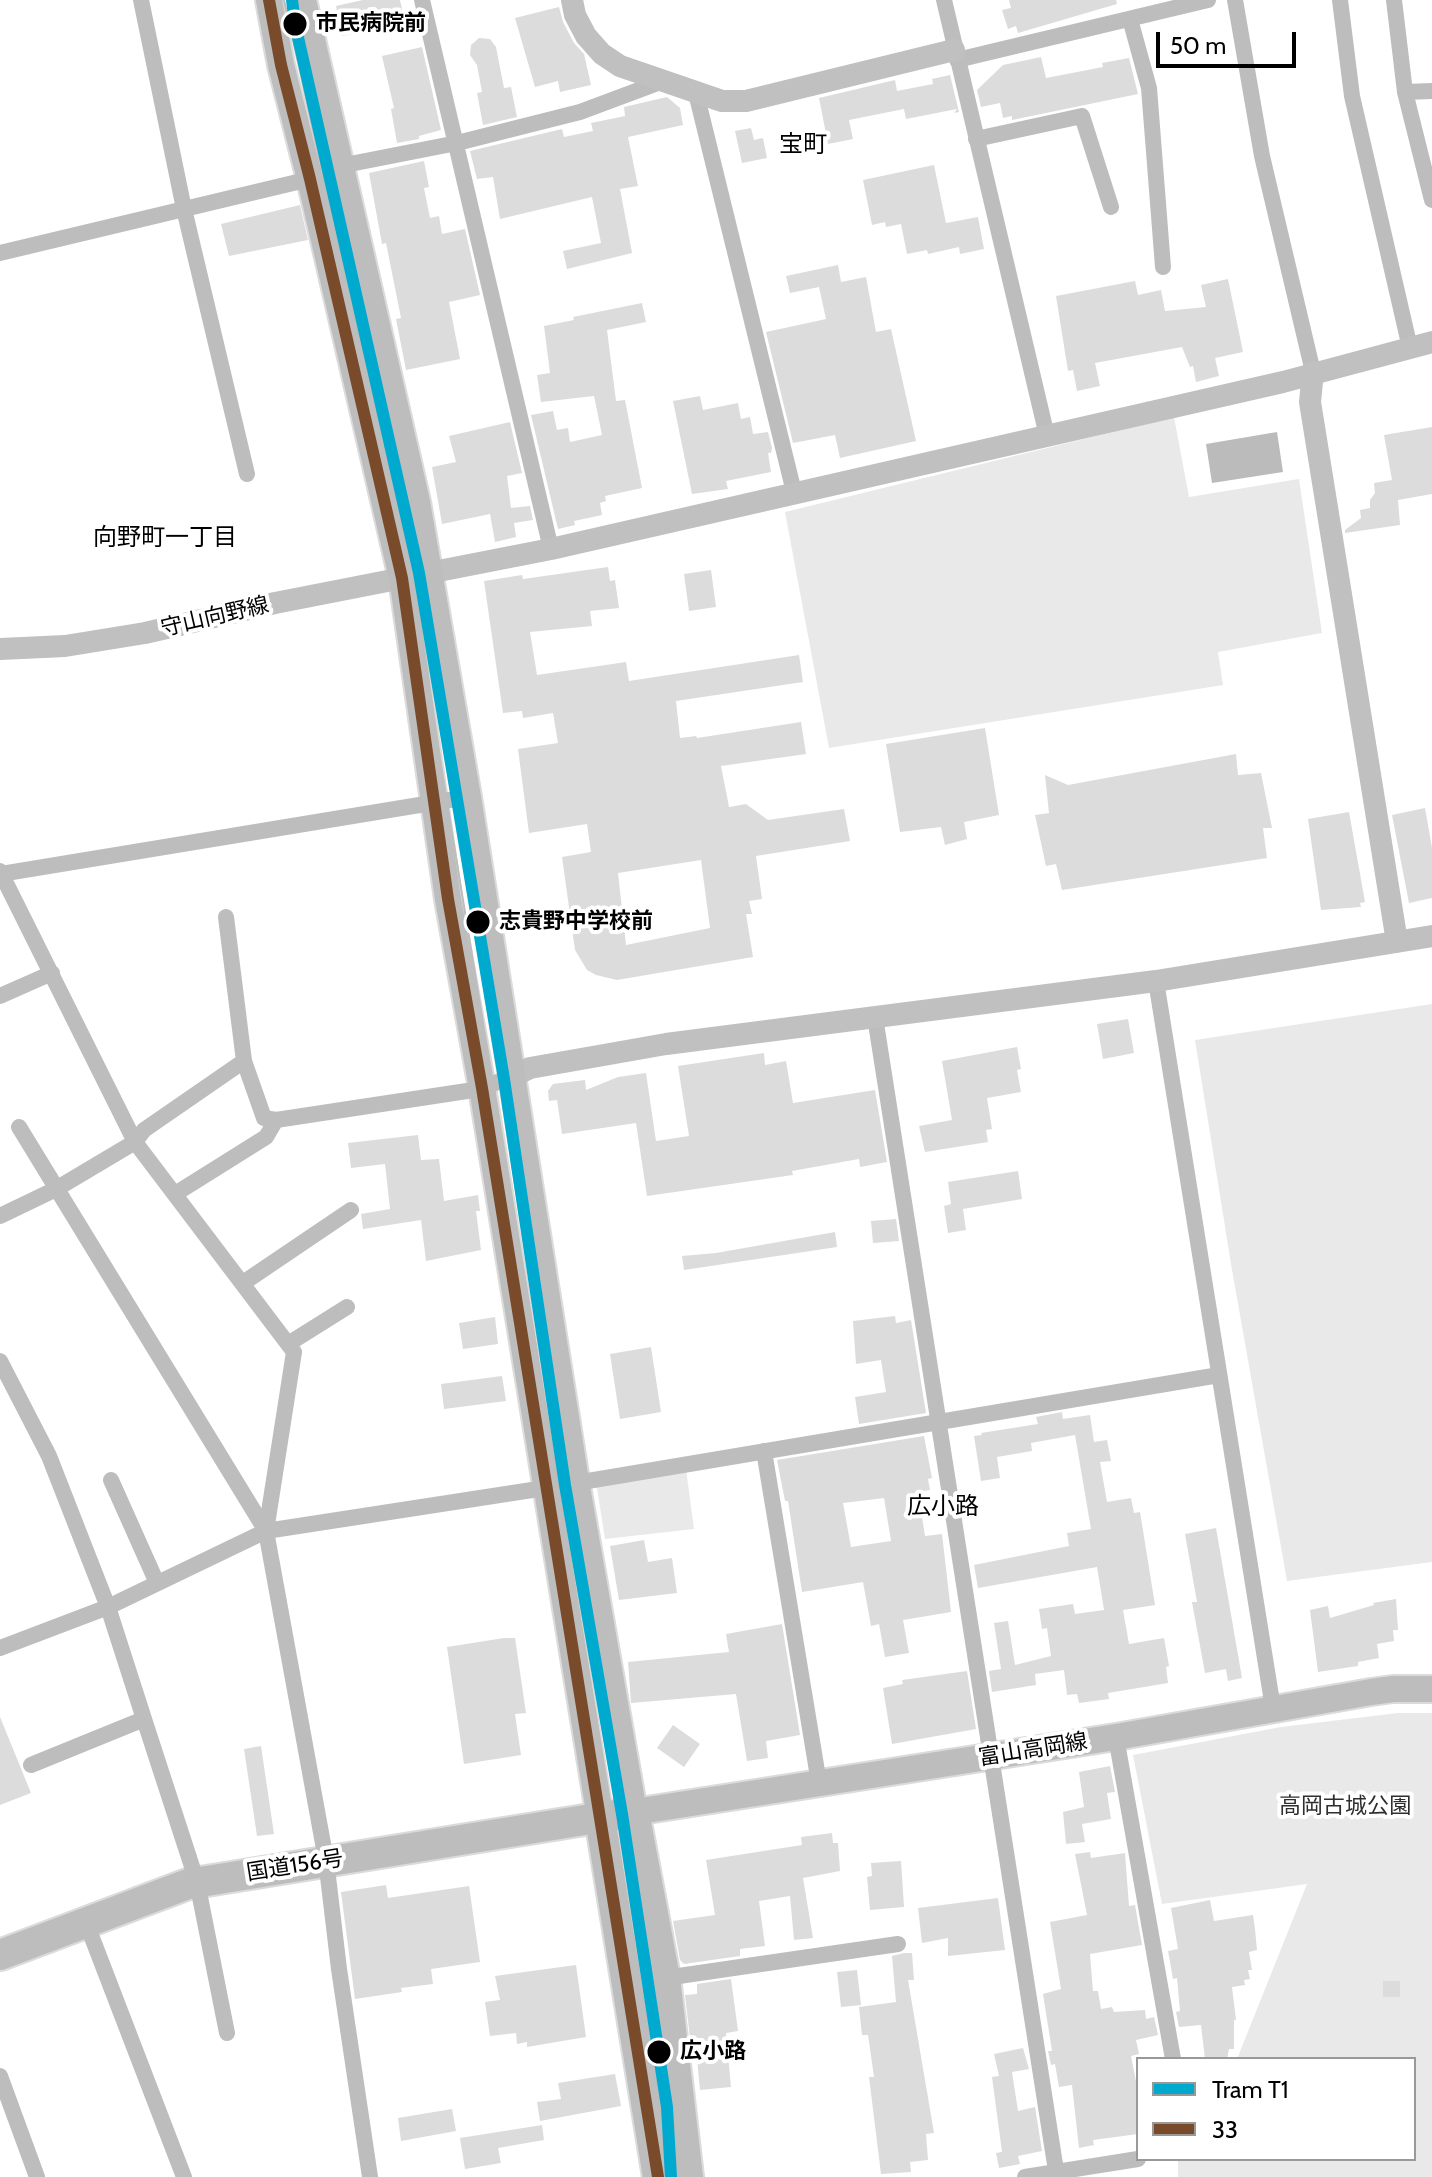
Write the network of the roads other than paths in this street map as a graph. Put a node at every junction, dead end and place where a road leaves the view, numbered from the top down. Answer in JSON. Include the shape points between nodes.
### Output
{"nodes":[{"id":1,"x":141,"y":0,"type":"edge"},
{"id":2,"x":269,"y":0,"type":"edge"},
{"id":3,"x":303,"y":0,"type":"edge"},
{"id":4,"x":422,"y":0,"type":"edge"},
{"id":5,"x":572,"y":0,"type":"edge"},
{"id":6,"x":944,"y":0,"type":"edge"},
{"id":7,"x":1208,"y":0,"type":"edge"},
{"id":8,"x":1235,"y":0,"type":"edge"},
{"id":9,"x":1340,"y":0,"type":"edge"},
{"id":10,"x":1394,"y":0,"type":"edge"},
{"id":11,"x":1130,"y":19,"type":"junction"},
{"id":12,"x":955,"y":55,"type":"junction"},
{"id":13,"x":663,"y":81,"type":"junction"},
{"id":14,"x":1432,"y":91,"type":"edge"},
{"id":15,"x":1405,"y":92,"type":"junction"},
{"id":16,"x":696,"y":93,"type":"junction"},
{"id":17,"x":976,"y":139,"type":"junction"},
{"id":18,"x":457,"y":143,"type":"junction"},
{"id":19,"x":350,"y":164,"type":"dead end"},
{"id":20,"x":310,"y":179,"type":"junction"},
{"id":21,"x":1432,"y":200,"type":"edge"},
{"id":22,"x":1111,"y":207,"type":"dead end"},
{"id":23,"x":184,"y":209,"type":"junction"},
{"id":24,"x":0,"y":253,"type":"edge"},
{"id":25,"x":1163,"y":267,"type":"dead end"},
{"id":26,"x":1421,"y":345,"type":"edge"},
{"id":27,"x":1313,"y":372,"type":"junction"},
{"id":28,"x":1047,"y":436,"type":"junction"},
{"id":29,"x":247,"y":474,"type":"dead end"},
{"id":30,"x":794,"y":492,"type":"junction"},
{"id":31,"x":551,"y":549,"type":"junction"},
{"id":32,"x":429,"y":571,"type":"junction"},
{"id":33,"x":402,"y":578,"type":"junction"},
{"id":34,"x":0,"y":649,"type":"edge"},
{"id":35,"x":468,"y":797,"type":"junction"},
{"id":36,"x":435,"y":801,"type":"junction"},
{"id":37,"x":0,"y":873,"type":"edge"},
{"id":38,"x":226,"y":917,"type":"dead end"},
{"id":39,"x":1432,"y":936,"type":"edge"},
{"id":40,"x":1397,"y":942,"type":"junction"},
{"id":41,"x":52,"y":973,"type":"junction"},
{"id":42,"x":1156,"y":981,"type":"junction"},
{"id":43,"x":0,"y":996,"type":"edge"},
{"id":44,"x":875,"y":1017,"type":"junction"},
{"id":45,"x":244,"y":1061,"type":"junction"},
{"id":46,"x":511,"y":1077,"type":"junction"},
{"id":47,"x":482,"y":1088,"type":"junction"},
{"id":48,"x":276,"y":1120,"type":"junction"},
{"id":49,"x":19,"y":1127,"type":"dead end"},
{"id":50,"x":135,"y":1142,"type":"junction"},
{"id":51,"x":56,"y":1189,"type":"junction"},
{"id":52,"x":175,"y":1194,"type":"junction"},
{"id":53,"x":351,"y":1210,"type":"dead end"},
{"id":54,"x":0,"y":1216,"type":"edge"},
{"id":55,"x":243,"y":1283,"type":"junction"},
{"id":56,"x":347,"y":1307,"type":"dead end"},
{"id":57,"x":288,"y":1344,"type":"junction"},
{"id":58,"x":0,"y":1361,"type":"edge"},
{"id":59,"x":1219,"y":1375,"type":"junction"},
{"id":60,"x":937,"y":1423,"type":"junction"},
{"id":61,"x":764,"y":1451,"type":"junction"},
{"id":62,"x":111,"y":1480,"type":"dead end"},
{"id":63,"x":576,"y":1481,"type":"junction"},
{"id":64,"x":547,"y":1487,"type":"junction"},
{"id":65,"x":266,"y":1531,"type":"junction"},
{"id":66,"x":157,"y":1583,"type":"junction"},
{"id":67,"x":108,"y":1607,"type":"junction"},
{"id":68,"x":0,"y":1648,"type":"edge"},
{"id":69,"x":1432,"y":1689,"type":"edge"},
{"id":70,"x":1273,"y":1708,"type":"junction"},
{"id":71,"x":144,"y":1719,"type":"junction"},
{"id":72,"x":1116,"y":1737,"type":"junction"},
{"id":73,"x":992,"y":1756,"type":"junction"},
{"id":74,"x":31,"y":1765,"type":"dead end"},
{"id":75,"x":819,"y":1783,"type":"junction"},
{"id":76,"x":634,"y":1812,"type":"junction"},
{"id":77,"x":600,"y":1818,"type":"junction"},
{"id":78,"x":326,"y":1860,"type":"junction"},
{"id":79,"x":197,"y":1882,"type":"junction"},
{"id":80,"x":86,"y":1922,"type":"junction"},
{"id":81,"x":898,"y":1944,"type":"dead end"},
{"id":82,"x":0,"y":1955,"type":"edge"},
{"id":83,"x":665,"y":1978,"type":"junction"},
{"id":84,"x":227,"y":2033,"type":"dead end"},
{"id":85,"x":1173,"y":2057,"type":"edge"},
{"id":86,"x":0,"y":2076,"type":"edge"},
{"id":87,"x":1136,"y":2159,"type":"edge"},
{"id":88,"x":1056,"y":2175,"type":"edge"},
{"id":89,"x":37,"y":2177,"type":"edge"},
{"id":90,"x":184,"y":2177,"type":"edge"},
{"id":91,"x":370,"y":2177,"type":"edge"},
{"id":92,"x":658,"y":2177,"type":"edge"},
{"id":93,"x":688,"y":2177,"type":"edge"},
{"id":94,"x":1025,"y":2177,"type":"edge"}],
"edges":[{"from":1,"to":23,"type":"street"},
{"from":2,"to":20,"type":"main road"},
{"from":3,"to":32,"type":"main road"},
{"from":4,"to":18,"type":"street"},
{"from":5,"to":13,"type":"street","via":[[586,36],[602,54]]},
{"from":6,"to":12,"type":"street"},
{"from":7,"to":11,"type":"street"},
{"from":8,"to":27,"type":"street","via":[[1262,156]]},
{"from":9,"to":26,"type":"street","via":[[1352,96]]},
{"from":10,"to":15,"type":"street"},
{"from":11,"to":12,"type":"street"},
{"from":11,"to":25,"type":"street","via":[[1149,88]]},
{"from":12,"to":16,"type":"street","via":[[746,101]]},
{"from":12,"to":17,"type":"street"},
{"from":13,"to":16,"type":"street"},
{"from":13,"to":18,"type":"street","via":[[580,112]]},
{"from":14,"to":15,"type":"street"},
{"from":15,"to":21,"type":"street"},
{"from":16,"to":30,"type":"street"},
{"from":17,"to":22,"type":"street","via":[[1082,116]]},
{"from":17,"to":28,"type":"street"},
{"from":18,"to":19,"type":"street"},
{"from":18,"to":31,"type":"street"},
{"from":20,"to":23,"type":"street"},
{"from":20,"to":33,"type":"main road"},
{"from":23,"to":24,"type":"street"},
{"from":23,"to":29,"type":"street"},
{"from":26,"to":27,"type":"street","name":"守山向野線"},
{"from":27,"to":28,"type":"street","name":"守山向野線"},
{"from":27,"to":40,"type":"street","via":[[1312,417]]},
{"from":28,"to":30,"type":"street","name":"守山向野線"},
{"from":30,"to":31,"type":"street","name":"守山向野線"},
{"from":31,"to":32,"type":"street","name":"守山向野線"},
{"from":32,"to":33,"type":"street","name":"守山向野線"},
{"from":32,"to":35,"type":"main road"},
{"from":33,"to":34,"type":"street","name":"守山向野線","via":[[145,633],[65,646]]},
{"from":33,"to":36,"type":"main road"},
{"from":35,"to":36,"type":"street"},
{"from":35,"to":46,"type":"main road"},
{"from":36,"to":37,"type":"street"},
{"from":36,"to":47,"type":"main road"},
{"from":37,"to":41,"type":"street"},
{"from":38,"to":45,"type":"street"},
{"from":39,"to":40,"type":"street"},
{"from":40,"to":42,"type":"street"},
{"from":41,"to":43,"type":"street"},
{"from":41,"to":50,"type":"street"},
{"from":42,"to":44,"type":"street"},
{"from":42,"to":59,"type":"street"},
{"from":44,"to":46,"type":"street","via":[[666,1044],[530,1068]]},
{"from":44,"to":60,"type":"street"},
{"from":45,"to":48,"type":"street","via":[[264,1118]]},
{"from":45,"to":50,"type":"street","via":[[144,1130]]},
{"from":46,"to":47,"type":"street"},
{"from":46,"to":63,"type":"main road"},
{"from":47,"to":48,"type":"street"},
{"from":47,"to":64,"type":"main road"},
{"from":48,"to":52,"type":"street","via":[[266,1137]]},
{"from":49,"to":51,"type":"street"},
{"from":50,"to":51,"type":"street"},
{"from":50,"to":52,"type":"street"},
{"from":51,"to":54,"type":"street"},
{"from":51,"to":65,"type":"street"},
{"from":52,"to":55,"type":"street"},
{"from":53,"to":55,"type":"street"},
{"from":55,"to":57,"type":"street"},
{"from":56,"to":57,"type":"street"},
{"from":57,"to":65,"type":"street","via":[[294,1352]]},
{"from":58,"to":67,"type":"street","via":[[49,1456]]},
{"from":59,"to":60,"type":"street"},
{"from":59,"to":70,"type":"street"},
{"from":60,"to":61,"type":"street"},
{"from":60,"to":73,"type":"street"},
{"from":61,"to":63,"type":"street"},
{"from":61,"to":75,"type":"street"},
{"from":62,"to":66,"type":"street"},
{"from":63,"to":64,"type":"street"},
{"from":63,"to":76,"type":"main road"},
{"from":64,"to":65,"type":"street"},
{"from":64,"to":77,"type":"main road"},
{"from":65,"to":66,"type":"street"},
{"from":65,"to":78,"type":"street"},
{"from":66,"to":67,"type":"street"},
{"from":67,"to":68,"type":"street"},
{"from":67,"to":71,"type":"street"},
{"from":69,"to":70,"type":"main road","name":"富山高岡線","via":[[1393,1689]]},
{"from":70,"to":72,"type":"main road","name":"富山高岡線"},
{"from":71,"to":74,"type":"street"},
{"from":71,"to":79,"type":"street"},
{"from":72,"to":73,"type":"main road","name":"富山高岡線"},
{"from":72,"to":85,"type":"street"},
{"from":73,"to":75,"type":"main road","name":"富山高岡線"},
{"from":73,"to":88,"type":"street"},
{"from":75,"to":76,"type":"main road","name":"富山高岡線"},
{"from":76,"to":77,"type":"highway","name":"国道156号"},
{"from":76,"to":83,"type":"highway"},
{"from":77,"to":78,"type":"highway","name":"国道156号"},
{"from":77,"to":92,"type":"highway"},
{"from":78,"to":79,"type":"highway","name":"国道156号"},
{"from":78,"to":91,"type":"street"},
{"from":79,"to":80,"type":"highway","name":"国道156号"},
{"from":79,"to":84,"type":"street"},
{"from":80,"to":82,"type":"highway","name":"国道156号"},
{"from":80,"to":90,"type":"street"},
{"from":81,"to":83,"type":"street"},
{"from":83,"to":93,"type":"highway"},
{"from":86,"to":89,"type":"street"},
{"from":87,"to":88,"type":"street"},
{"from":88,"to":94,"type":"street"}]}
